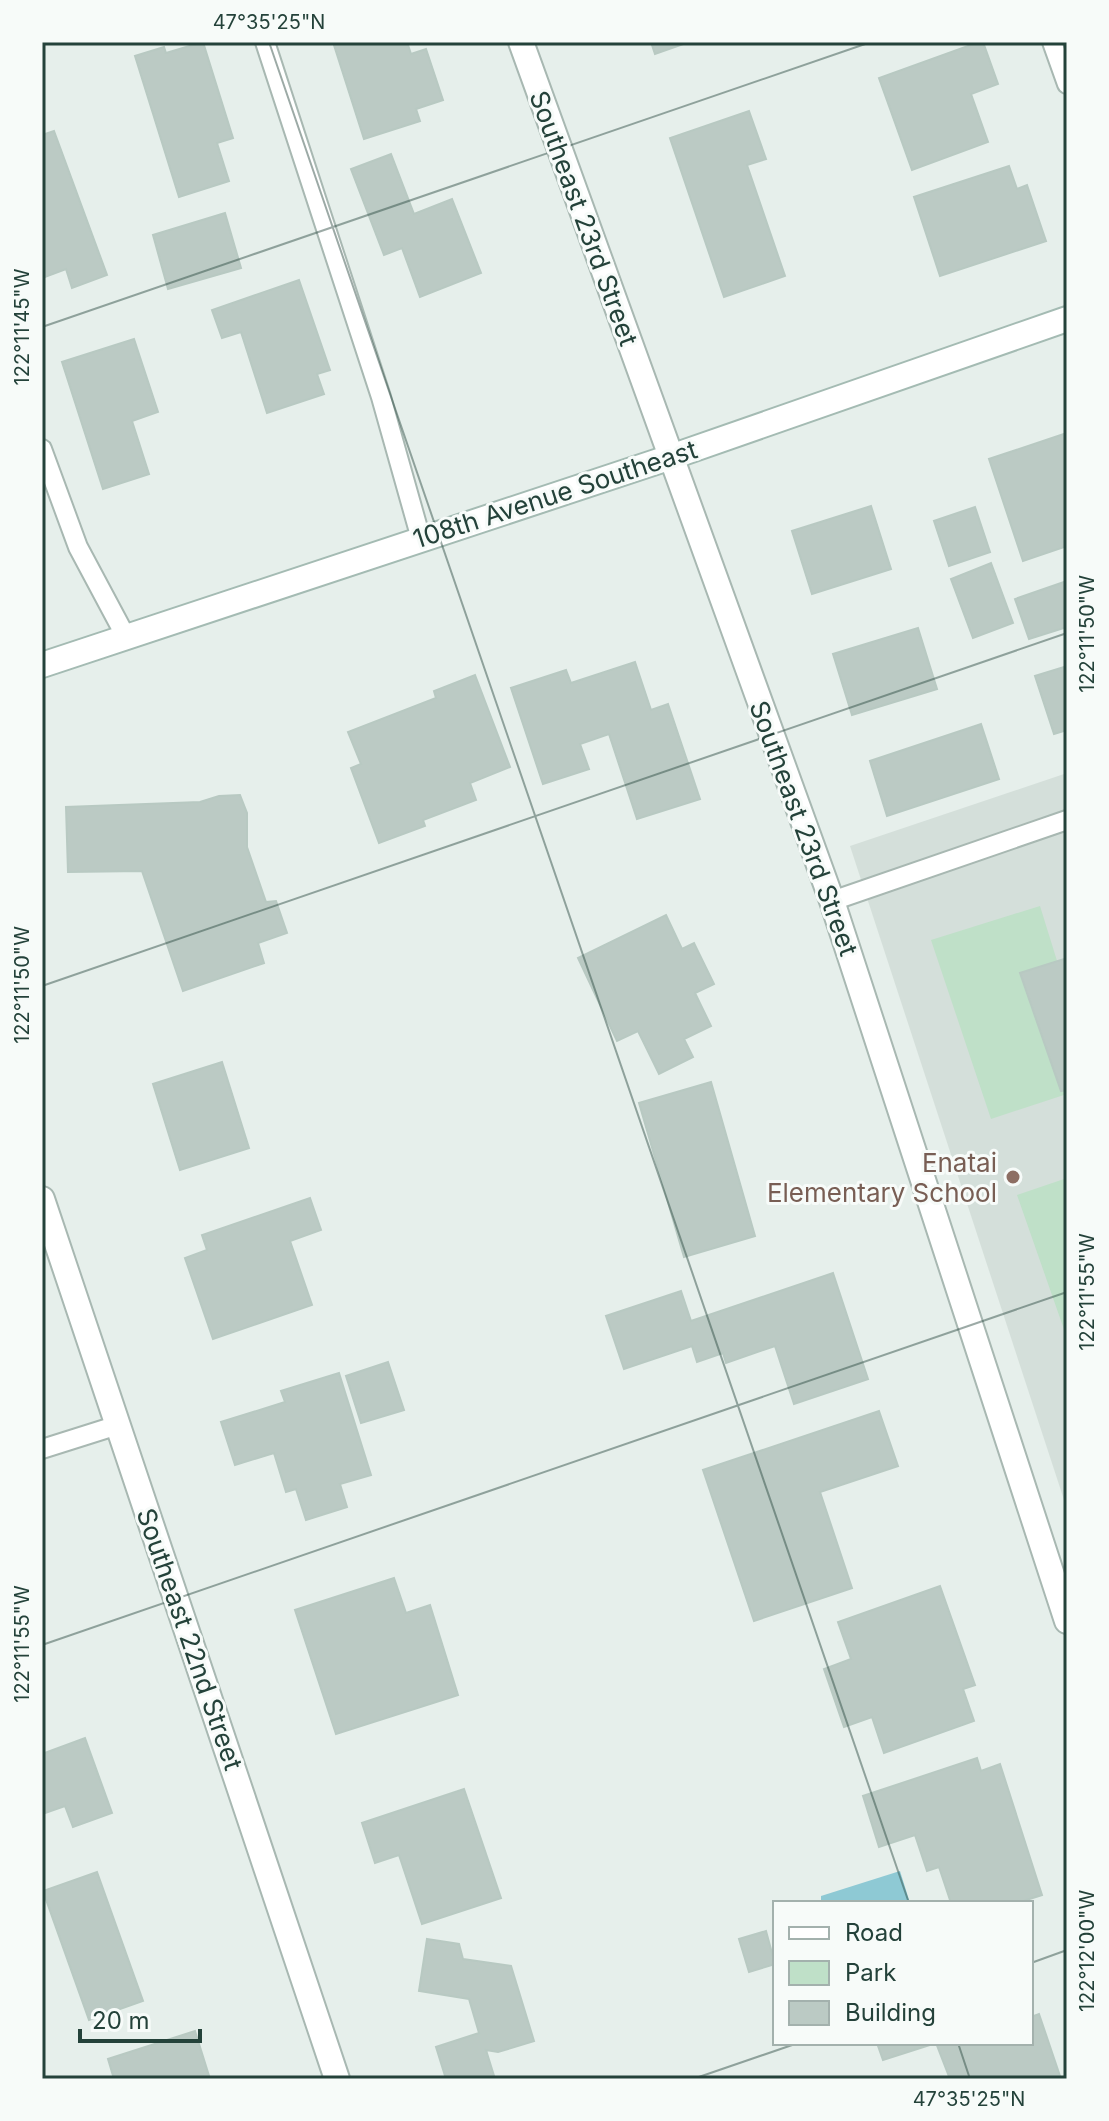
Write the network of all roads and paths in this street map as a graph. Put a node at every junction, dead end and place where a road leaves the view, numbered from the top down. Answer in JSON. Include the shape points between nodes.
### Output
{"nodes":[{"id":1,"x":265,"y":42,"type":"edge"},
{"id":2,"x":521,"y":42,"type":"edge"},
{"id":3,"x":1052,"y":42,"type":"edge"},
{"id":4,"x":1067,"y":84,"type":"edge"},
{"id":5,"x":1067,"y":319,"type":"edge"},
{"id":6,"x":42,"y":449,"type":"edge"},
{"id":7,"x":671,"y":457,"type":"junction"},
{"id":8,"x":421,"y":539,"type":"junction"},
{"id":9,"x":126,"y":637,"type":"junction"},
{"id":10,"x":42,"y":665,"type":"edge"},
{"id":11,"x":1067,"y":820,"type":"edge"},
{"id":12,"x":832,"y":901,"type":"junction"},
{"id":13,"x":42,"y":1199,"type":"edge"},
{"id":14,"x":118,"y":1425,"type":"junction"},
{"id":15,"x":42,"y":1449,"type":"edge"},
{"id":16,"x":1067,"y":1621,"type":"edge"},
{"id":17,"x":337,"y":2079,"type":"edge"}],
"edges":[{"from":1,"to":8,"type":"lane","via":[[381,397]]},
{"from":2,"to":7,"type":"street","name":"Southeast 23rd Street"},
{"from":3,"to":4,"type":"lane"},
{"from":5,"to":7,"type":"street","name":"108th Avenue Southeast"},
{"from":6,"to":9,"type":"lane","via":[[78,547]]},
{"from":7,"to":8,"type":"street","name":"108th Avenue Southeast"},
{"from":7,"to":12,"type":"street","name":"Southeast 23rd Street"},
{"from":8,"to":9,"type":"street","name":"108th Avenue Southeast"},
{"from":9,"to":10,"type":"street","name":"108th Avenue Southeast"},
{"from":11,"to":12,"type":"lane"},
{"from":12,"to":16,"type":"street","name":"Southeast 23rd Street"},
{"from":13,"to":14,"type":"street","name":"Southeast 22nd Street"},
{"from":14,"to":15,"type":"lane"},
{"from":14,"to":17,"type":"street","name":"Southeast 22nd Street"}]}
